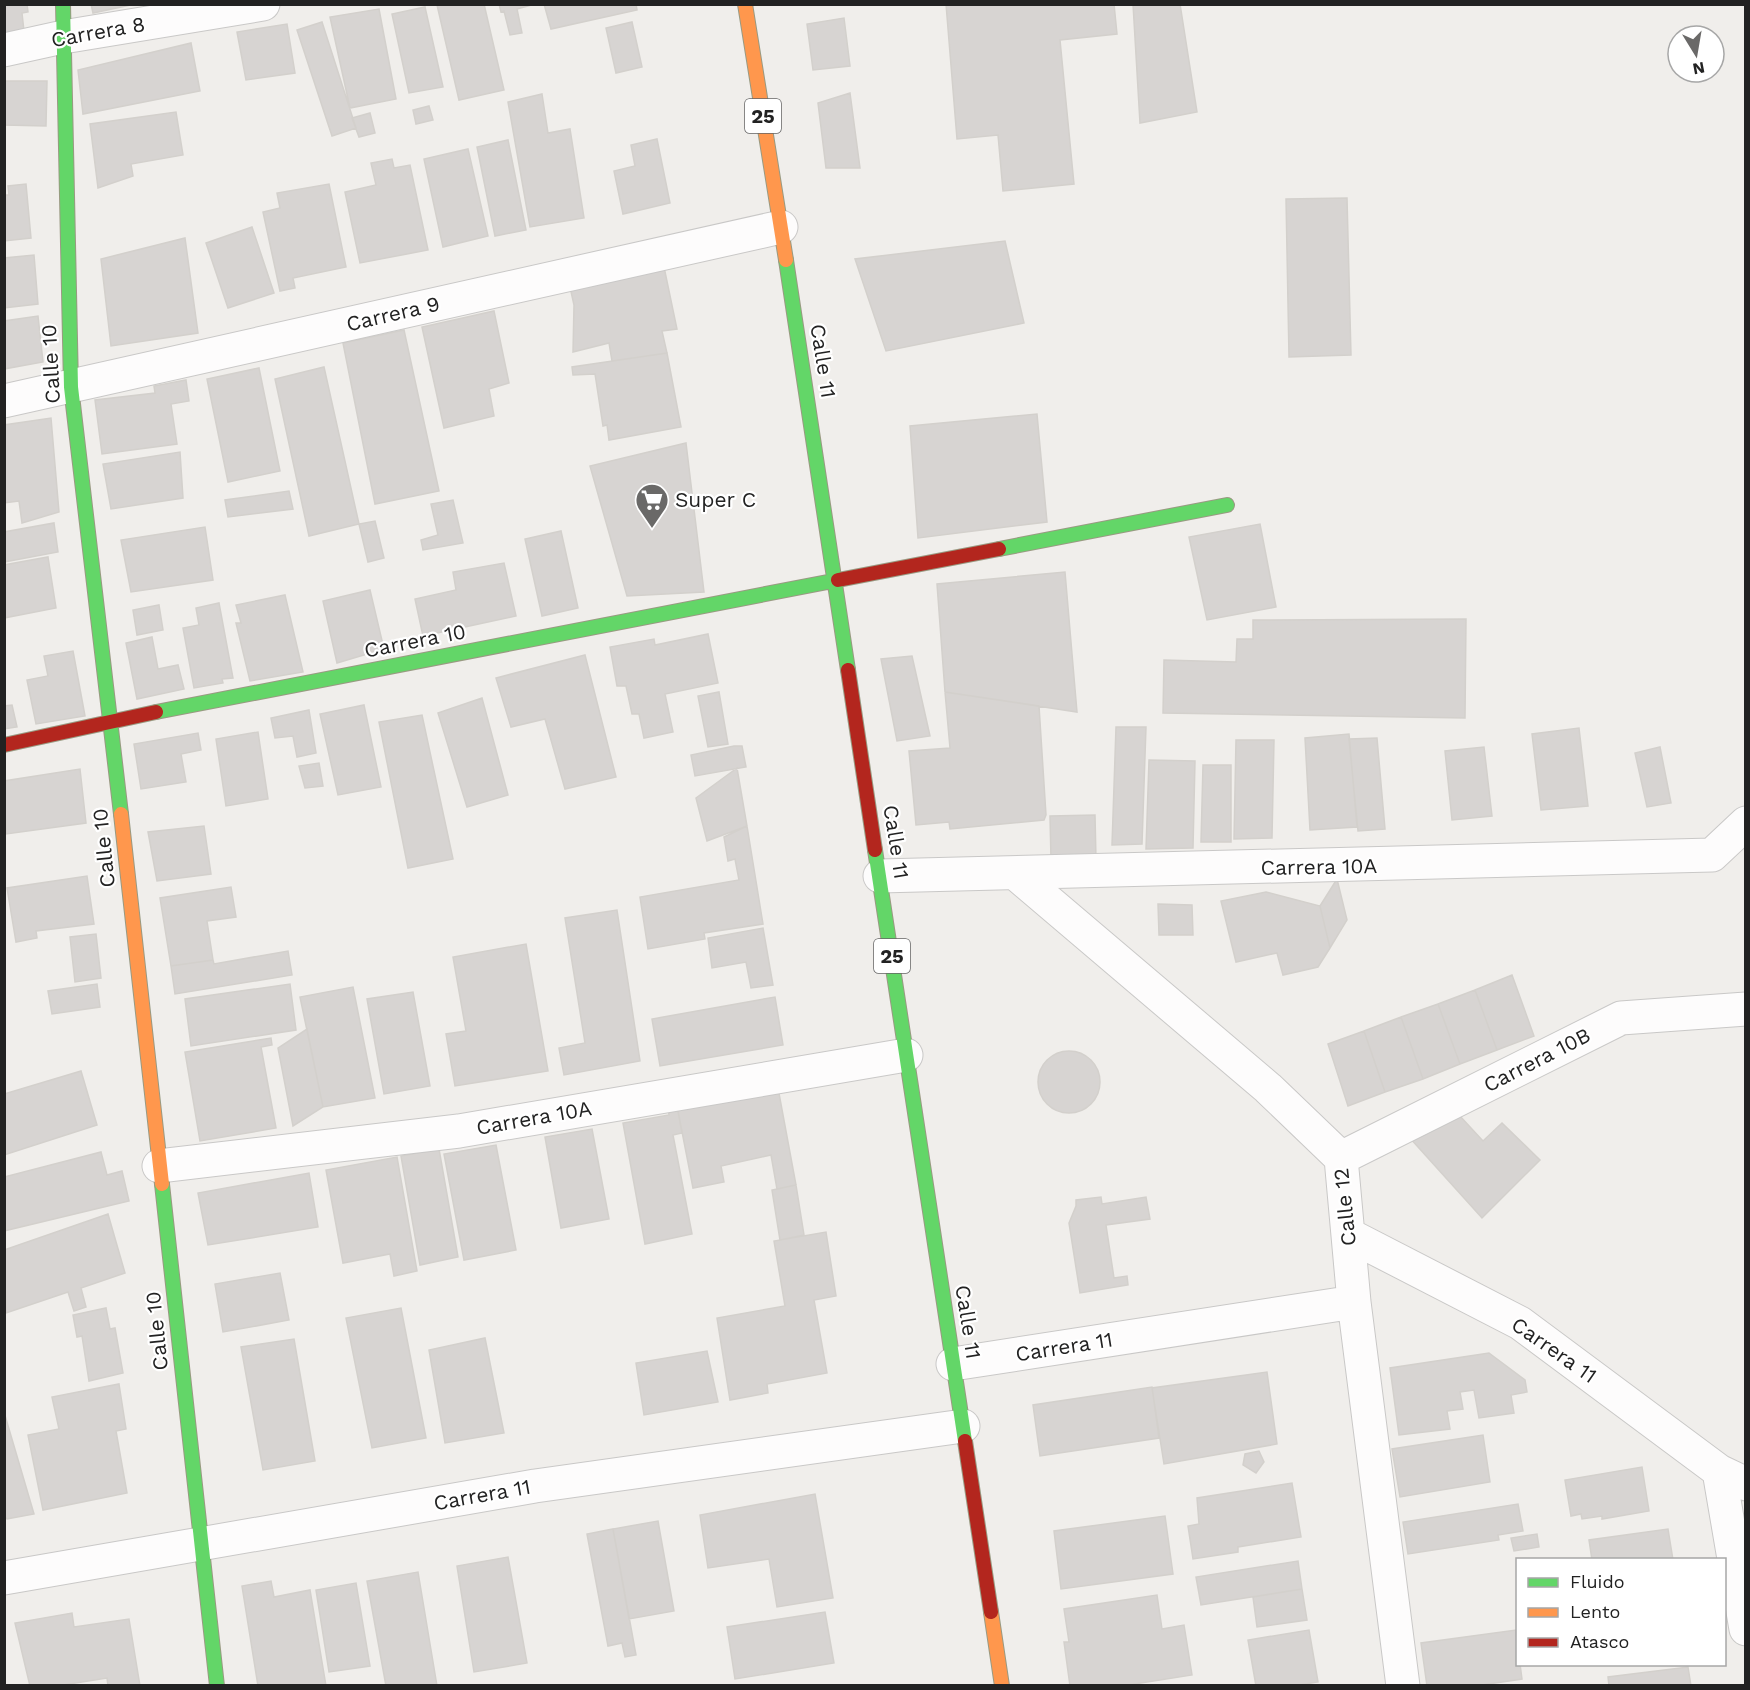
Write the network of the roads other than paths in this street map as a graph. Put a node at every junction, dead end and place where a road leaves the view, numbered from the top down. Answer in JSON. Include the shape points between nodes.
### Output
{"nodes":[{"id":1,"x":63,"y":4,"type":"edge"},
{"id":2,"x":263,"y":4,"type":"edge"},
{"id":3,"x":745,"y":4,"type":"edge"},
{"id":4,"x":63,"y":37,"type":"junction"},
{"id":5,"x":4,"y":50,"type":"edge"},
{"id":6,"x":781,"y":227,"type":"junction"},
{"id":7,"x":71,"y":387,"type":"junction"},
{"id":8,"x":4,"y":401,"type":"edge"},
{"id":9,"x":1227,"y":504,"type":"dead end"},
{"id":10,"x":835,"y":581,"type":"junction"},
{"id":11,"x":111,"y":722,"type":"junction"},
{"id":12,"x":4,"y":745,"type":"edge"},
{"id":13,"x":1746,"y":823,"type":"edge"},
{"id":14,"x":1015,"y":873,"type":"junction"},
{"id":15,"x":880,"y":876,"type":"junction"},
{"id":16,"x":1746,"y":1009,"type":"edge"},
{"id":17,"x":906,"y":1054,"type":"junction"},
{"id":18,"x":1341,"y":1158,"type":"junction"},
{"id":19,"x":159,"y":1166,"type":"junction"},
{"id":20,"x":1349,"y":1235,"type":"junction"},
{"id":21,"x":1354,"y":1302,"type":"junction"},
{"id":22,"x":953,"y":1364,"type":"junction"},
{"id":23,"x":963,"y":1426,"type":"junction"},
{"id":24,"x":1732,"y":1478,"type":"edge"},
{"id":25,"x":202,"y":1544,"type":"junction"},
{"id":26,"x":4,"y":1578,"type":"edge"},
{"id":27,"x":1746,"y":1629,"type":"edge"},
{"id":28,"x":217,"y":1686,"type":"edge"},
{"id":29,"x":1002,"y":1686,"type":"edge"},
{"id":30,"x":1403,"y":1686,"type":"edge"}],
"edges":[{"from":1,"to":4,"type":"street","name":"Calle 10"},
{"from":2,"to":4,"type":"street","name":"Carrera 8"},
{"from":3,"to":6,"type":"street","name":"Calle 11","number":"25"},
{"from":4,"to":5,"type":"street","name":"Carrera 8"},
{"from":4,"to":7,"type":"street","name":"Calle 10"},
{"from":6,"to":7,"type":"street","name":"Carrera 9"},
{"from":6,"to":10,"type":"street","name":"Calle 11","number":"25"},
{"from":7,"to":8,"type":"street","name":"Carrera 9"},
{"from":7,"to":11,"type":"street","name":"Calle 10"},
{"from":9,"to":10,"type":"street","name":"Carrera 10"},
{"from":10,"to":11,"type":"street","name":"Carrera 10"},
{"from":10,"to":15,"type":"street","name":"Calle 11","number":"25"},
{"from":11,"to":12,"type":"street","name":"Carrera 10"},
{"from":11,"to":19,"type":"street","name":"Calle 10"},
{"from":13,"to":14,"type":"street","name":"Carrera 10A","via":[[1712,855]]},
{"from":14,"to":15,"type":"street","name":"Carrera 10A"},
{"from":14,"to":18,"type":"street","name":"Calle 12","via":[[1268,1088]]},
{"from":15,"to":17,"type":"street","name":"Calle 11","number":"25"},
{"from":16,"to":18,"type":"street","name":"Carrera 10B","via":[[1620,1018]]},
{"from":17,"to":19,"type":"street","name":"Carrera 10A","via":[[459,1131]]},
{"from":17,"to":22,"type":"street","name":"Calle 11","number":"25"},
{"from":18,"to":20,"type":"street","name":"Calle 12"},
{"from":19,"to":25,"type":"street","name":"Calle 10"},
{"from":20,"to":21,"type":"street","name":"Calle 12"},
{"from":20,"to":24,"type":"street","name":"Carrera 11","via":[[1520,1323]]},
{"from":21,"to":22,"type":"street","name":"Carrera 11"},
{"from":21,"to":30,"type":"street","name":"Calle 12"},
{"from":22,"to":23,"type":"street","name":"Calle 11","number":"25"},
{"from":23,"to":25,"type":"street","name":"Carrera 11","via":[[535,1486]]},
{"from":23,"to":29,"type":"street","name":"Calle 11","number":"25"},
{"from":24,"to":27,"type":"street"},
{"from":25,"to":26,"type":"street","name":"Carrera 11"},
{"from":25,"to":28,"type":"street","name":"Calle 10"}]}
